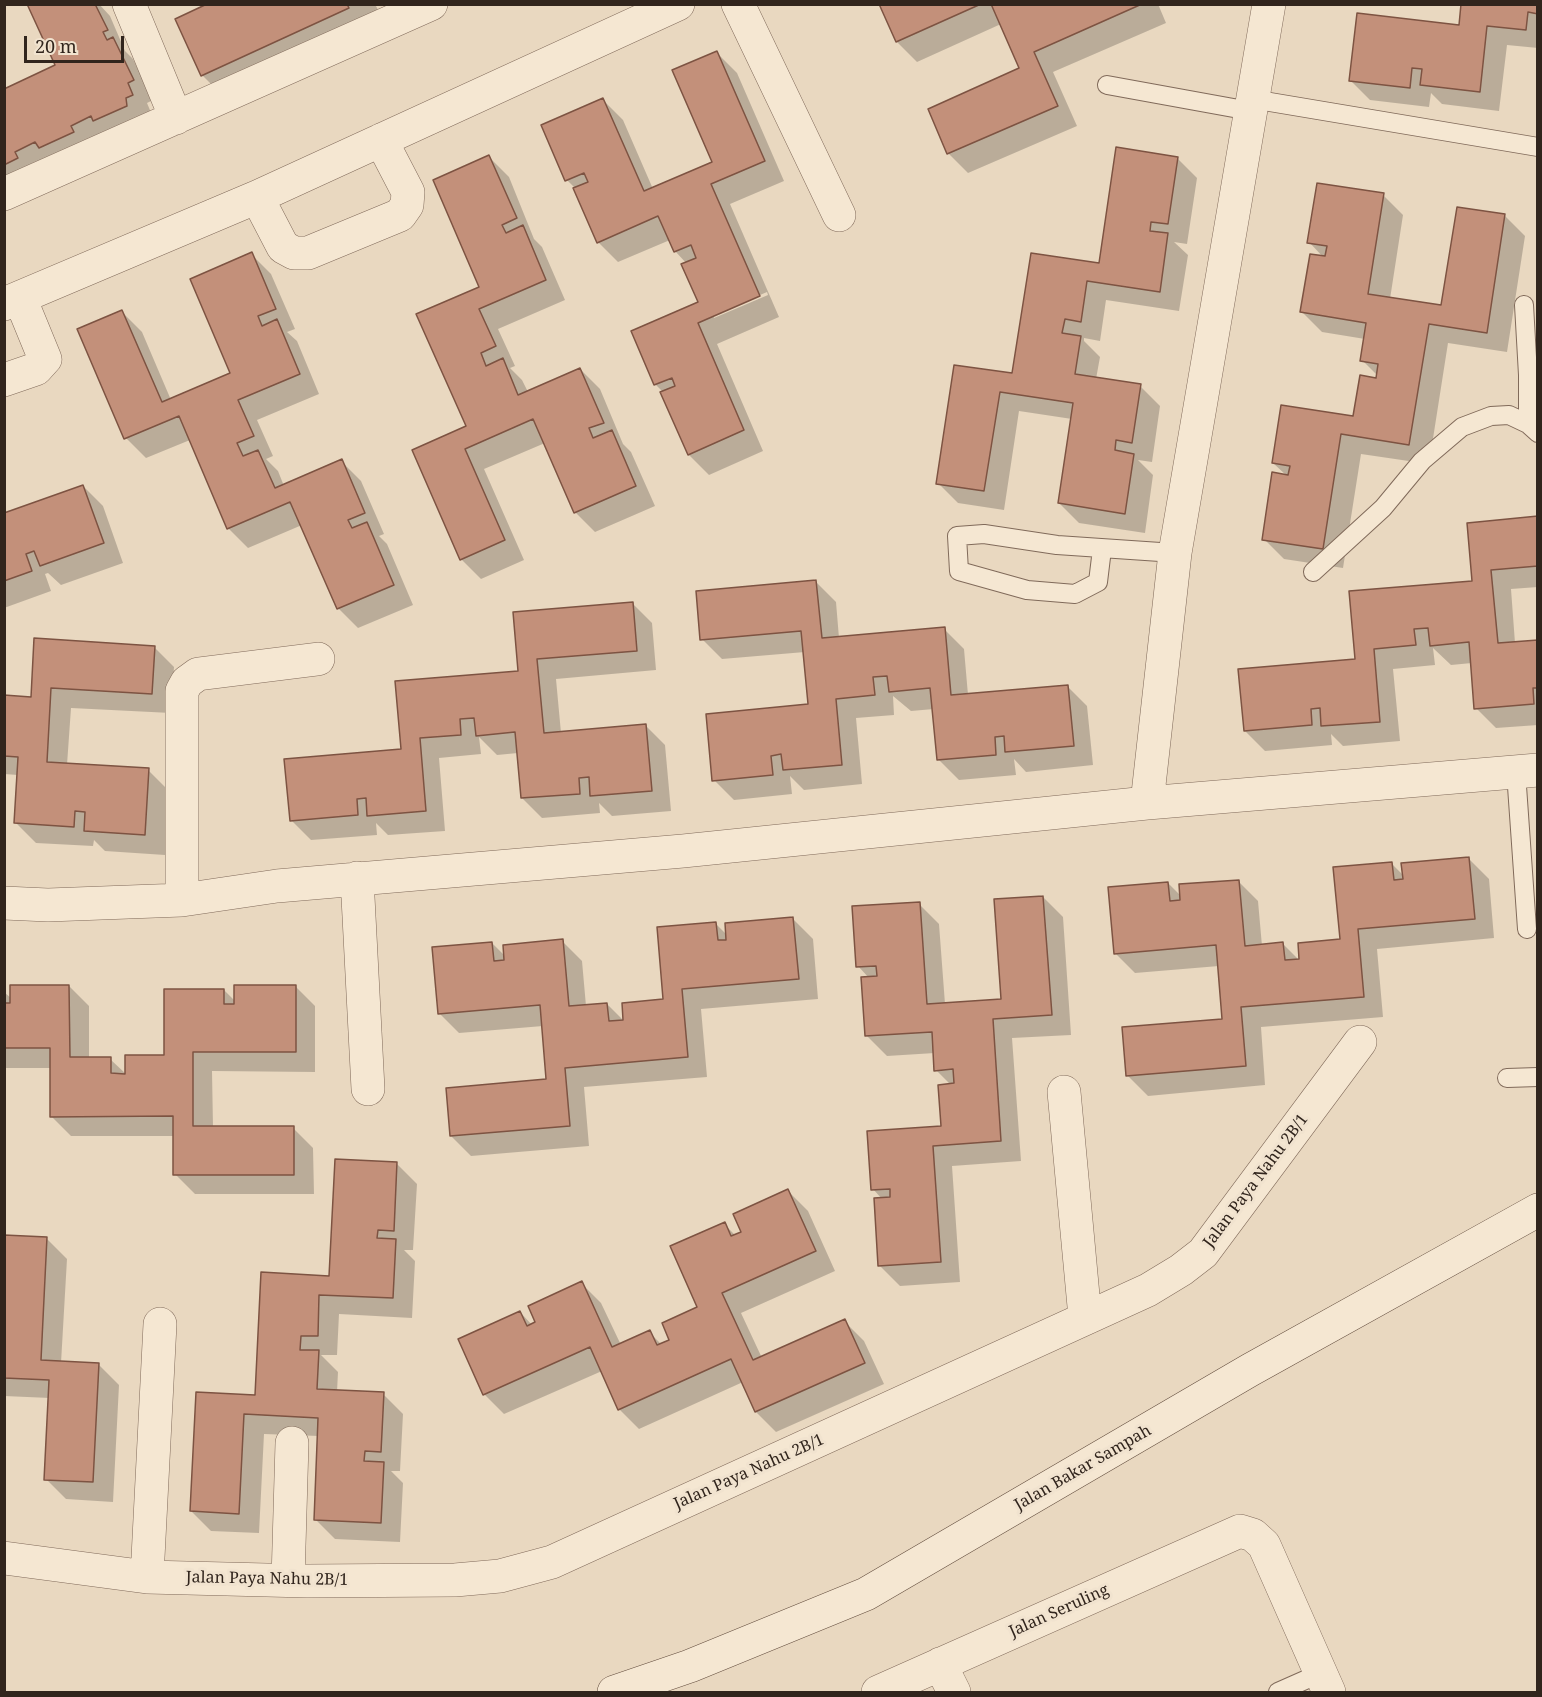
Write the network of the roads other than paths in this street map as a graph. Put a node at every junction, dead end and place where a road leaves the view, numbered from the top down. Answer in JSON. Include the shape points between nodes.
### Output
{"nodes":[{"id":1,"x":129,"y":4,"type":"edge"},
{"id":2,"x":432,"y":4,"type":"edge"},
{"id":3,"x":678,"y":4,"type":"edge"},
{"id":4,"x":738,"y":4,"type":"edge"},
{"id":5,"x":1269,"y":4,"type":"edge"},
{"id":6,"x":394,"y":12,"type":"edge"},
{"id":7,"x":1107,"y":85,"type":"dead end"},
{"id":8,"x":1251,"y":105,"type":"junction"},
{"id":9,"x":177,"y":118,"type":"junction"},
{"id":10,"x":381,"y":140,"type":"junction"},
{"id":11,"x":1538,"y":147,"type":"edge"},
{"id":12,"x":4,"y":194,"type":"edge"},
{"id":13,"x":257,"y":197,"type":"junction"},
{"id":14,"x":839,"y":215,"type":"dead end"},
{"id":15,"x":12,"y":301,"type":"edge"},
{"id":16,"x":1524,"y":305,"type":"dead end"},
{"id":17,"x":4,"y":380,"type":"edge"},
{"id":18,"x":1533,"y":428,"type":"edge"},
{"id":19,"x":1102,"y":549,"type":"junction"},
{"id":20,"x":1175,"y":553,"type":"junction"},
{"id":21,"x":1313,"y":572,"type":"dead end"},
{"id":22,"x":318,"y":659,"type":"dead end"},
{"id":23,"x":1527,"y":771,"type":"edge"},
{"id":24,"x":1147,"y":803,"type":"junction"},
{"id":25,"x":357,"y":878,"type":"junction"},
{"id":26,"x":182,"y":900,"type":"junction"},
{"id":27,"x":4,"y":903,"type":"edge"},
{"id":28,"x":1527,"y":929,"type":"dead end"},
{"id":29,"x":1359,"y":1042,"type":"dead end"},
{"id":30,"x":1538,"y":1077,"type":"edge"},
{"id":31,"x":1507,"y":1078,"type":"dead end"},
{"id":32,"x":368,"y":1089,"type":"dead end"},
{"id":33,"x":1064,"y":1092,"type":"dead end"},
{"id":34,"x":1538,"y":1210,"type":"edge"},
{"id":35,"x":1084,"y":1317,"type":"junction"},
{"id":36,"x":160,"y":1324,"type":"dead end"},
{"id":37,"x":292,"y":1443,"type":"dead end"},
{"id":38,"x":4,"y":1558,"type":"edge"},
{"id":39,"x":147,"y":1577,"type":"junction"},
{"id":40,"x":288,"y":1580,"type":"junction"},
{"id":41,"x":947,"y":1678,"type":"edge"},
{"id":42,"x":1325,"y":1683,"type":"edge"},
{"id":43,"x":614,"y":1692,"type":"edge"},
{"id":44,"x":878,"y":1692,"type":"edge"},
{"id":45,"x":1278,"y":1692,"type":"edge"}],
"edges":[{"from":1,"to":9,"type":"street"},
{"from":2,"to":6,"type":"street"},
{"from":3,"to":10,"type":"street"},
{"from":4,"to":14,"type":"street"},
{"from":5,"to":8,"type":"street"},
{"from":6,"to":9,"type":"street"},
{"from":7,"to":8,"type":"lane"},
{"from":8,"to":11,"type":"lane"},
{"from":8,"to":20,"type":"street"},
{"from":9,"to":12,"type":"street"},
{"from":10,"to":13,"type":"street"},
{"from":10,"to":13,"type":"street","via":[[408,192],[407,205],[400,215],[308,253],[294,253],[284,248]]},
{"from":13,"to":15,"type":"street"},
{"from":15,"to":17,"type":"street","via":[[45,358],[36,369]]},
{"from":16,"to":18,"type":"lane"},
{"from":18,"to":21,"type":"lane","via":[[1509,415],[1491,416],[1462,427],[1422,461],[1383,508]]},
{"from":19,"to":19,"type":"lane","via":[[1098,582],[1075,594],[1027,590],[959,572],[957,536],[984,534]]},
{"from":19,"to":20,"type":"lane"},
{"from":20,"to":24,"type":"street"},
{"from":22,"to":26,"type":"street","via":[[198,674],[187,682],[182,691]]},
{"from":23,"to":24,"type":"street"},
{"from":23,"to":28,"type":"lane"},
{"from":24,"to":25,"type":"street"},
{"from":25,"to":26,"type":"street"},
{"from":25,"to":32,"type":"street"},
{"from":26,"to":27,"type":"street"},
{"from":29,"to":35,"type":"street","name":"Jalan Paya Nahu 2B/1","via":[[1203,1252],[1148,1290]]},
{"from":30,"to":31,"type":"lane"},
{"from":33,"to":35,"type":"street"},
{"from":34,"to":43,"type":"street","name":"Jalan Bakar Sampah","via":[[1250,1370],[866,1594],[690,1666]]},
{"from":35,"to":40,"type":"street","name":"Jalan Paya Nahu 2B/1","via":[[552,1562],[500,1576],[455,1580]]},
{"from":36,"to":39,"type":"street"},
{"from":37,"to":40,"type":"street"},
{"from":38,"to":39,"type":"street","name":"Jalan Paya Nahu 2B/1"},
{"from":39,"to":40,"type":"street","name":"Jalan Paya Nahu 2B/1"},
{"from":41,"to":42,"type":"street","name":"Jalan Seruling","via":[[1240,1531],[1253,1535],[1264,1545]]},
{"from":41,"to":44,"type":"street","name":"Jalan Seruling"},
{"from":42,"to":45,"type":"lane"}]}
